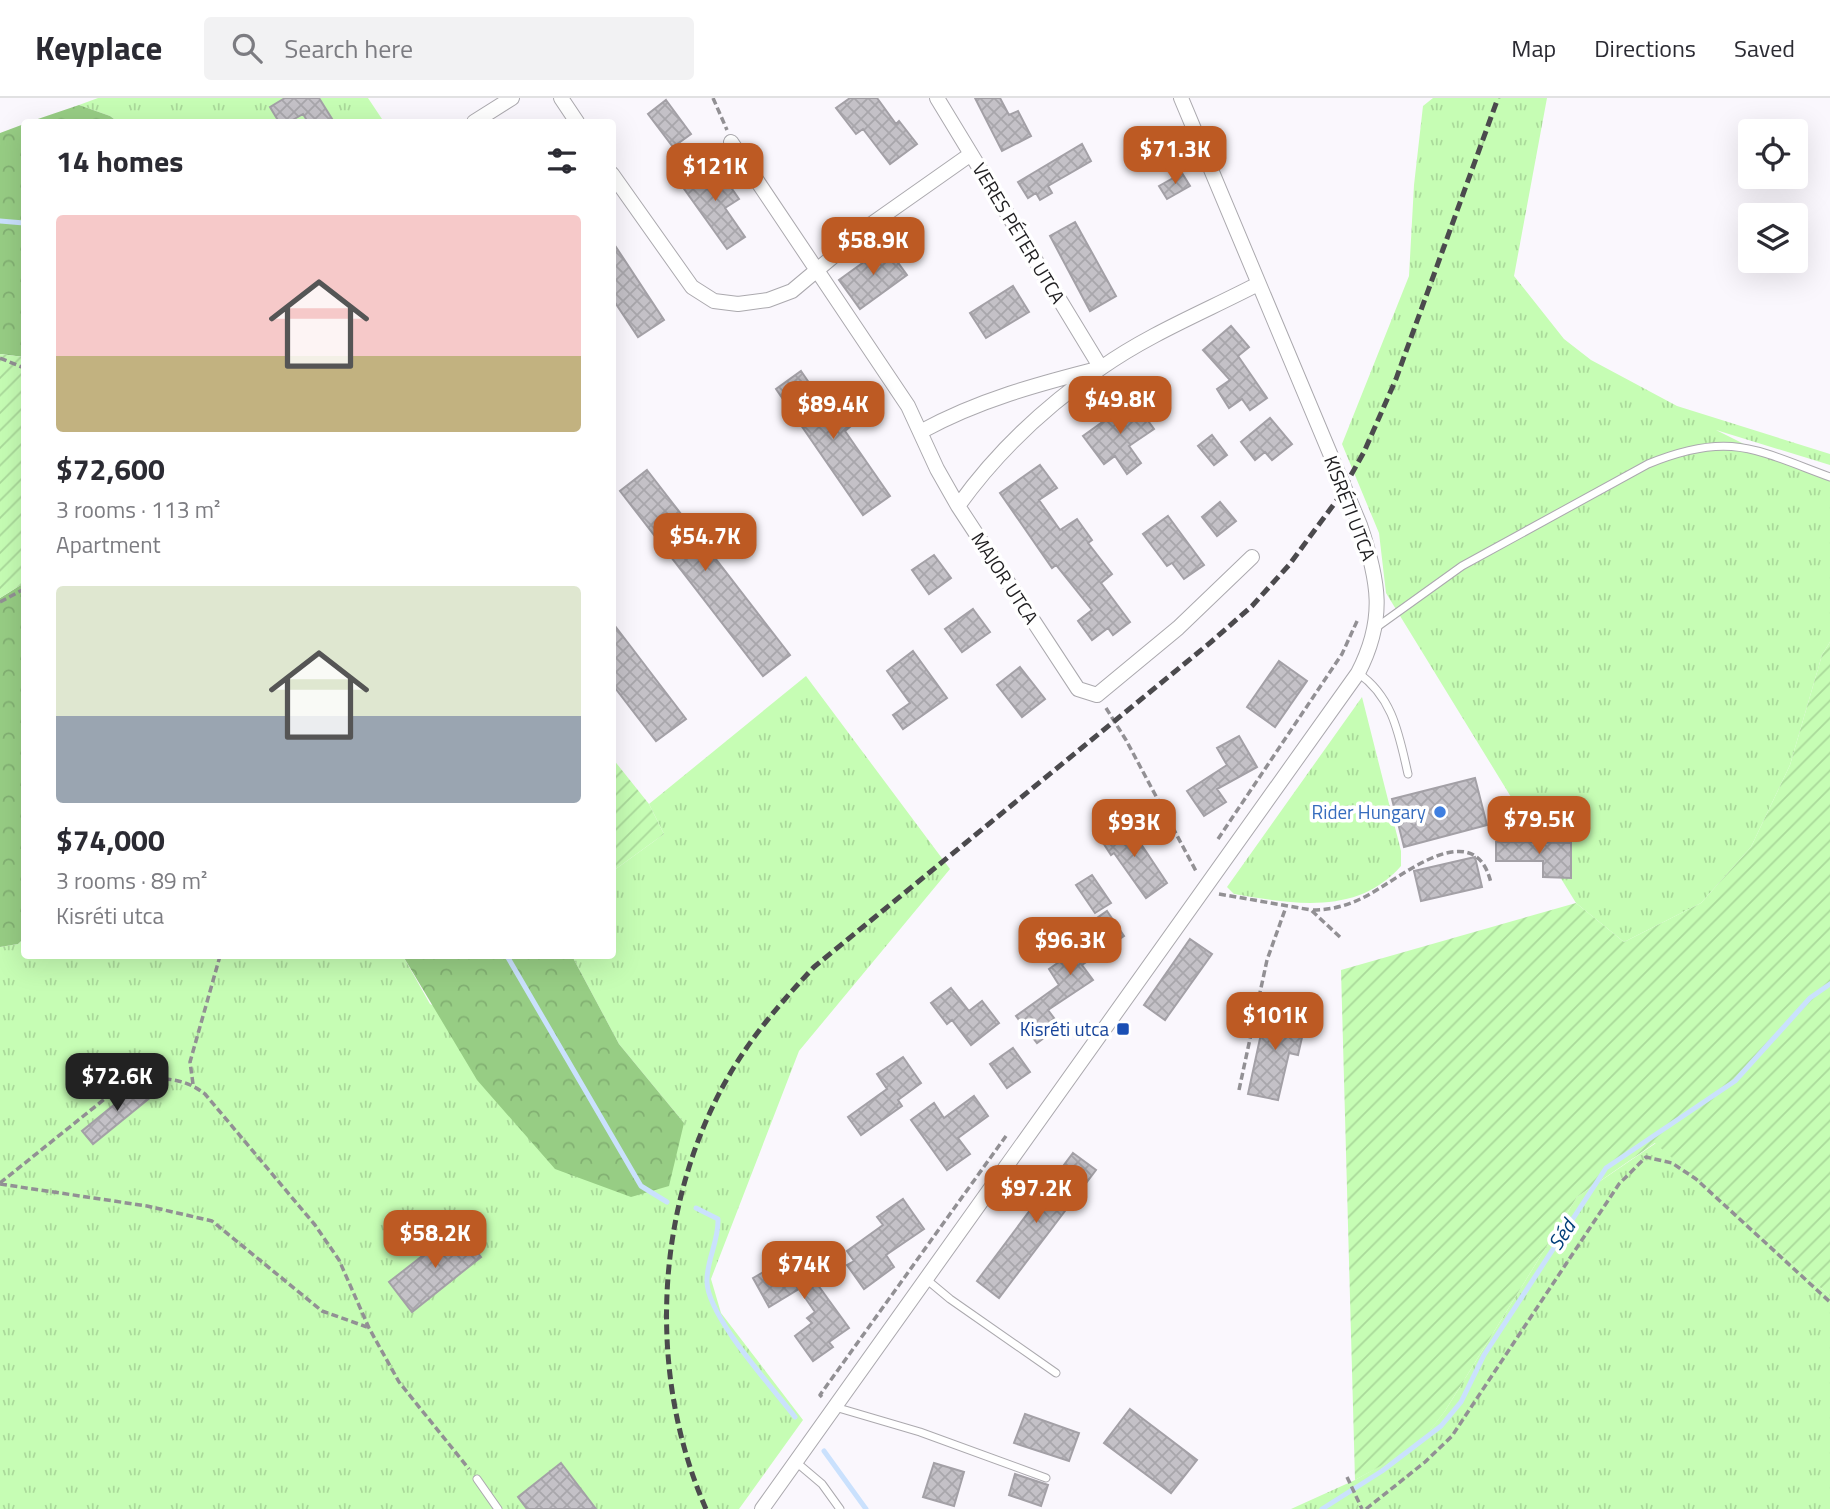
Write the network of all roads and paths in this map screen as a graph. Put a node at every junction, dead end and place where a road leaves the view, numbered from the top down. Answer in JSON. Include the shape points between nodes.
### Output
{"nodes":[{"id":1,"x":512,"y":98,"type":"edge"},
{"id":2,"x":561,"y":98,"type":"edge"},
{"id":3,"x":713,"y":98,"type":"edge"},
{"id":4,"x":937,"y":98,"type":"edge"},
{"id":5,"x":1181,"y":98,"type":"edge"},
{"id":6,"x":479,"y":119,"type":"edge"},
{"id":7,"x":575,"y":119,"type":"edge"},
{"id":8,"x":731,"y":142,"type":"joint"},
{"id":9,"x":971,"y":154,"type":"junction"},
{"id":10,"x":616,"y":180,"type":"edge"},
{"id":11,"x":818,"y":271,"type":"junction"},
{"id":12,"x":1258,"y":284,"type":"junction"},
{"id":13,"x":0,"y":358,"type":"edge"},
{"id":14,"x":21,"y":367,"type":"edge"},
{"id":15,"x":1101,"y":368,"type":"junction"},
{"id":16,"x":922,"y":431,"type":"junction"},
{"id":17,"x":1830,"y":478,"type":"edge"},
{"id":18,"x":958,"y":506,"type":"junction"},
{"id":19,"x":1252,"y":557,"type":"dead end"},
{"id":20,"x":21,"y":591,"type":"edge"},
{"id":21,"x":0,"y":602,"type":"edge"},
{"id":22,"x":1359,"y":616,"type":"dead end"},
{"id":23,"x":1376,"y":627,"type":"junction"},
{"id":24,"x":1358,"y":673,"type":"junction"},
{"id":25,"x":1097,"y":695,"type":"junction"},
{"id":26,"x":1138,"y":764,"type":"dead end"},
{"id":27,"x":1408,"y":774,"type":"dead end"},
{"id":28,"x":1212,"y":849,"type":"dead end"},
{"id":29,"x":1204,"y":860,"type":"dead end"},
{"id":30,"x":1188,"y":883,"type":"dead end"},
{"id":31,"x":1491,"y":883,"type":"dead end"},
{"id":32,"x":1286,"y":906,"type":"dead end"},
{"id":33,"x":1311,"y":910,"type":"dead end"},
{"id":34,"x":219,"y":959,"type":"edge"},
{"id":35,"x":193,"y":1084,"type":"junction"},
{"id":36,"x":1240,"y":1090,"type":"dead end"},
{"id":37,"x":1012,"y":1128,"type":"dead end"},
{"id":38,"x":0,"y":1184,"type":"edge"},
{"id":39,"x":926,"y":1279,"type":"junction"},
{"id":40,"x":1830,"y":1302,"type":"edge"},
{"id":41,"x":369,"y":1328,"type":"junction"},
{"id":42,"x":1056,"y":1373,"type":"dead end"},
{"id":43,"x":835,"y":1407,"type":"junction"},
{"id":44,"x":796,"y":1461,"type":"junction"},
{"id":45,"x":1347,"y":1476,"type":"dead end"},
{"id":46,"x":1046,"y":1478,"type":"dead end"},
{"id":47,"x":477,"y":1479,"type":"joint"},
{"id":48,"x":498,"y":1509,"type":"edge"},
{"id":49,"x":762,"y":1509,"type":"edge"},
{"id":50,"x":841,"y":1509,"type":"edge"},
{"id":51,"x":1364,"y":1509,"type":"edge"}],
"edges":[{"from":1,"to":6,"type":"street"},
{"from":2,"to":7,"type":"street"},
{"from":3,"to":8,"type":"path"},
{"from":4,"to":9,"type":"street","name":"VERES PÉTER UTCA"},
{"from":5,"to":12,"type":"street","name":"KISRÉTI UTCA"},
{"from":8,"to":11,"type":"street","name":"MAJOR UTCA"},
{"from":9,"to":11,"type":"street","via":[[873,223]]},
{"from":9,"to":15,"type":"street","name":"VERES PÉTER UTCA"},
{"from":10,"to":11,"type":"street","via":[[692,287],[714,300],[738,304],[768,300],[792,291]]},
{"from":11,"to":16,"type":"street","name":"MAJOR UTCA"},
{"from":12,"to":15,"type":"street"},
{"from":12,"to":23,"type":"street","name":"KISRÉTI UTCA","via":[[1360,525],[1375,576]]},
{"from":13,"to":14,"type":"path"},
{"from":15,"to":16,"type":"street","via":[[996,396]]},
{"from":15,"to":18,"type":"street","via":[[987,466]]},
{"from":16,"to":18,"type":"street","name":"MAJOR UTCA"},
{"from":17,"to":23,"type":"lane","via":[[1747,447],[1721,444],[1670,455],[1462,566]]},
{"from":18,"to":25,"type":"street","name":"MAJOR UTCA","via":[[1078,689]]},
{"from":19,"to":25,"type":"street","via":[[1178,628]]},
{"from":20,"to":21,"type":"path"},
{"from":22,"to":28,"type":"path","via":[[1342,654]]},
{"from":23,"to":24,"type":"street","name":"KISRÉTI UTCA"},
{"from":24,"to":27,"type":"lane","via":[[1374,684],[1391,709]]},
{"from":24,"to":39,"type":"street","name":"KISRÉTI UTCA"},
{"from":25,"to":26,"type":"path"},
{"from":29,"to":30,"type":"path"},
{"from":31,"to":33,"type":"path","via":[[1483,860],[1469,851],[1459,851],[1417,864],[1342,907]]},
{"from":32,"to":36,"type":"path","via":[[1267,960]]},
{"from":34,"to":35,"type":"path","via":[[190,1062]]},
{"from":35,"to":38,"type":"path","via":[[146,1079],[122,1085]]},
{"from":35,"to":41,"type":"path","via":[[316,1225],[339,1260]]},
{"from":37,"to":43,"type":"path","via":[[820,1395]]},
{"from":38,"to":41,"type":"path","via":[[147,1206],[212,1221],[322,1311]]},
{"from":39,"to":42,"type":"lane"},
{"from":39,"to":43,"type":"street","name":"KISRÉTI UTCA"},
{"from":40,"to":51,"type":"path","via":[[1696,1179],[1672,1163],[1646,1157],[1619,1184],[1452,1436]]},
{"from":41,"to":47,"type":"path","via":[[399,1382]]},
{"from":43,"to":44,"type":"street","name":"KISRÉTI UTCA"},
{"from":43,"to":46,"type":"lane"},
{"from":44,"to":49,"type":"street","name":"KISRÉTI UTCA"},
{"from":44,"to":50,"type":"lane"},
{"from":45,"to":51,"type":"path"},
{"from":47,"to":48,"type":"lane"}]}
